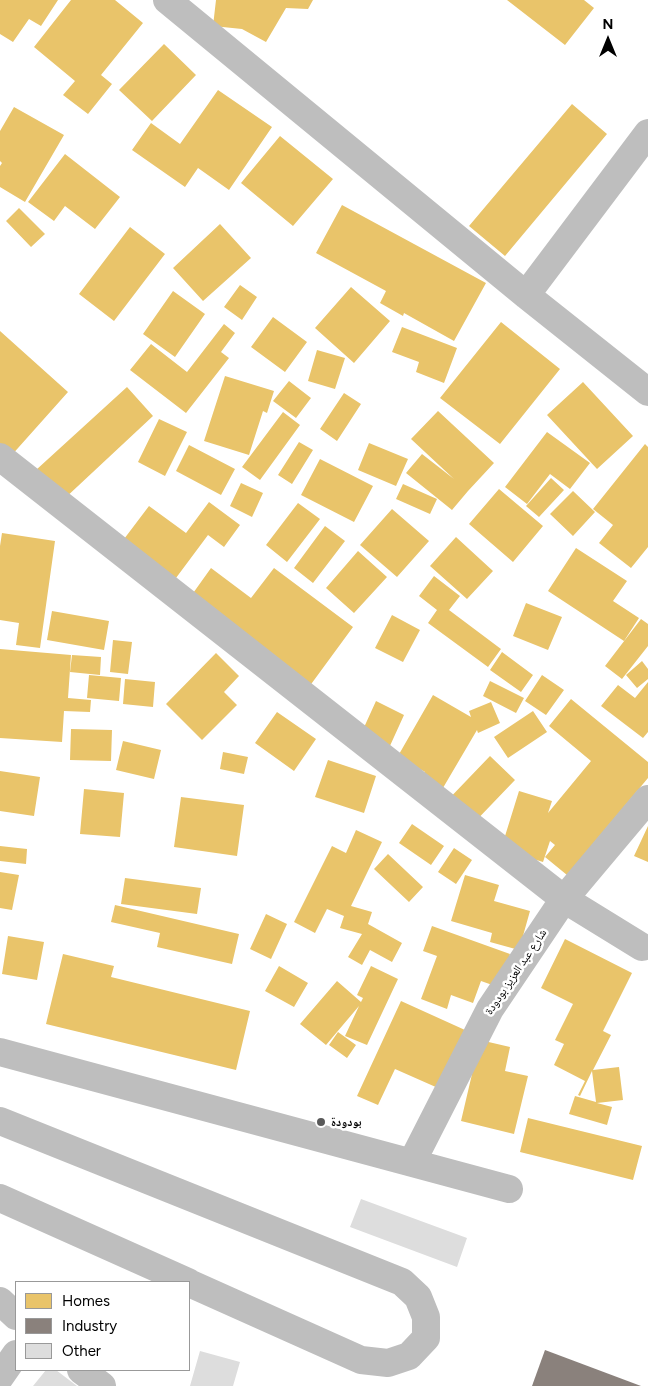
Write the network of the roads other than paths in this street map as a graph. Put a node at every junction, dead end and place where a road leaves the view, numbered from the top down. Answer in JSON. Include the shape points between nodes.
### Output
{"nodes":[{"id":1,"x":167,"y":0,"type":"edge"},
{"id":2,"x":648,"y":134,"type":"edge"},
{"id":3,"x":526,"y":295,"type":"junction"},
{"id":4,"x":648,"y":392,"type":"edge"},
{"id":5,"x":0,"y":457,"type":"edge"},
{"id":6,"x":648,"y":799,"type":"edge"},
{"id":7,"x":564,"y":899,"type":"junction"},
{"id":8,"x":642,"y":947,"type":"dead end"},
{"id":9,"x":0,"y":1052,"type":"edge"},
{"id":10,"x":0,"y":1121,"type":"edge"},
{"id":11,"x":412,"y":1162,"type":"junction"},
{"id":12,"x":509,"y":1189,"type":"dead end"},
{"id":13,"x":0,"y":1198,"type":"edge"},
{"id":14,"x":186,"y":1281,"type":"edge"},
{"id":15,"x":190,"y":1283,"type":"edge"},
{"id":16,"x":0,"y":1301,"type":"edge"},
{"id":17,"x":15,"y":1315,"type":"edge"},
{"id":18,"x":15,"y":1355,"type":"edge"},
{"id":19,"x":82,"y":1371,"type":"edge"},
{"id":20,"x":0,"y":1376,"type":"edge"},
{"id":21,"x":102,"y":1386,"type":"edge"}],
"edges":[{"from":1,"to":3,"type":"street"},
{"from":2,"to":3,"type":"street"},
{"from":3,"to":4,"type":"street"},
{"from":5,"to":7,"type":"street"},
{"from":6,"to":7,"type":"street","name":"شارع عبد العزيز بودودة"},
{"from":7,"to":8,"type":"street"},
{"from":7,"to":11,"type":"street","name":"شارع عبد العزيز بودودة","via":[[490,1009]]},
{"from":9,"to":11,"type":"street"},
{"from":10,"to":15,"type":"street","via":[[402,1282],[418,1297],[426,1318],[426,1338],[409,1356],[388,1363],[361,1360]]},
{"from":11,"to":12,"type":"street"},
{"from":13,"to":14,"type":"street"},
{"from":16,"to":17,"type":"street"},
{"from":18,"to":20,"type":"street"},
{"from":19,"to":21,"type":"street"}]}
